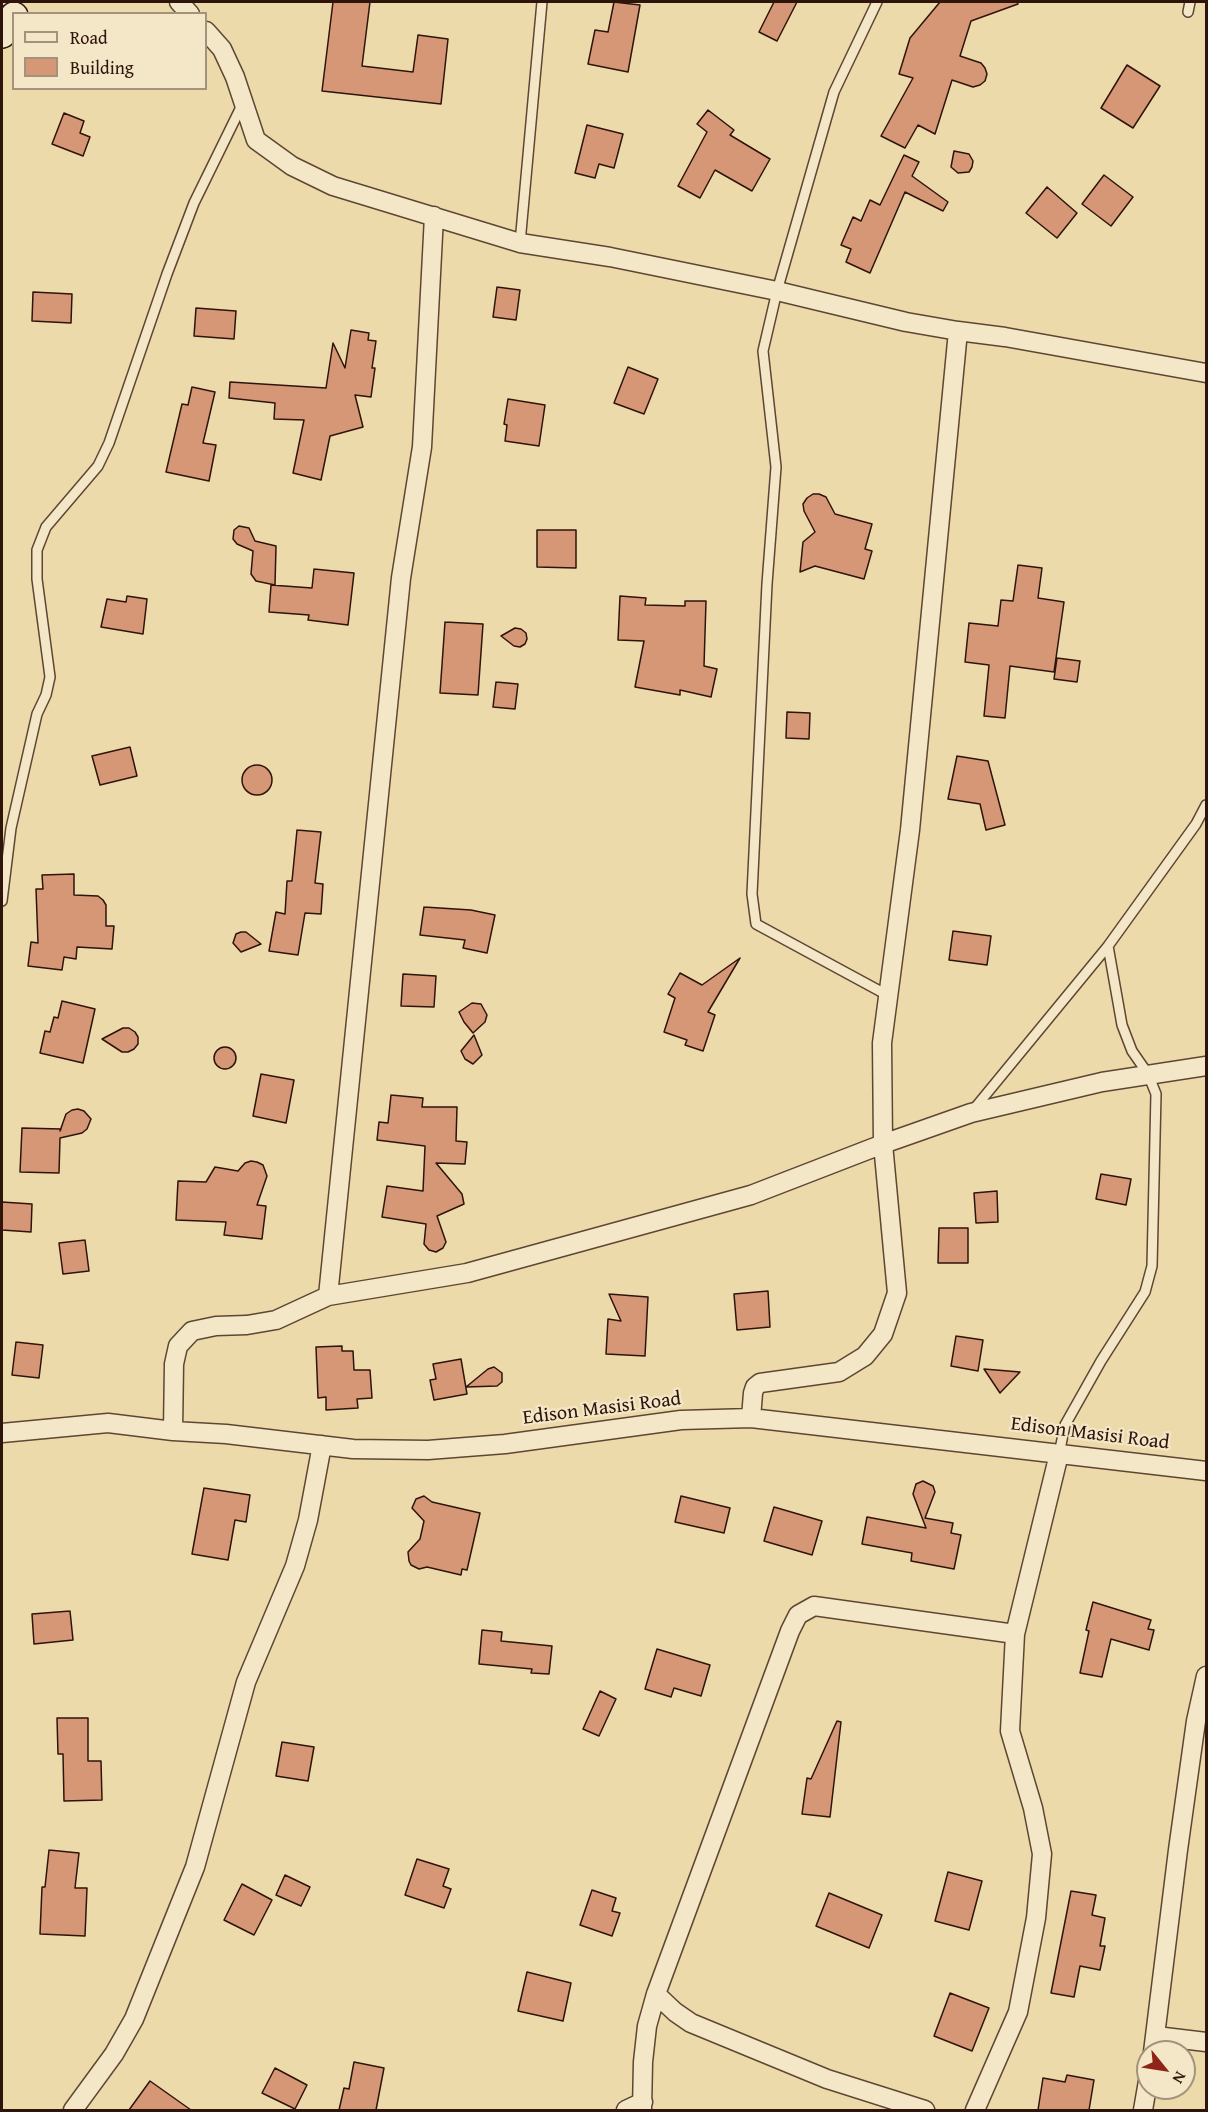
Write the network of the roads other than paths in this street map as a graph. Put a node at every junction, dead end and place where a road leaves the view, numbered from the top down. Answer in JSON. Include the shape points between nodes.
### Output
{"nodes":[{"id":1,"x":542,"y":2,"type":"edge"},
{"id":2,"x":877,"y":2,"type":"edge"},
{"id":3,"x":1190,"y":2,"type":"edge"},
{"id":4,"x":1188,"y":12,"type":"dead end"},
{"id":5,"x":12,"y":18,"type":"edge"},
{"id":6,"x":207,"y":32,"type":"edge"},
{"id":7,"x":2,"y":34,"type":"edge"},
{"id":8,"x":243,"y":103,"type":"junction"},
{"id":9,"x":434,"y":216,"type":"junction"},
{"id":10,"x":520,"y":243,"type":"junction"},
{"id":11,"x":777,"y":291,"type":"junction"},
{"id":12,"x":958,"y":332,"type":"junction"},
{"id":13,"x":1206,"y":373,"type":"edge"},
{"id":14,"x":1206,"y":806,"type":"edge"},
{"id":15,"x":2,"y":901,"type":"edge"},
{"id":16,"x":1108,"y":946,"type":"junction"},
{"id":17,"x":889,"y":996,"type":"junction"},
{"id":18,"x":1206,"y":1066,"type":"edge"},
{"id":19,"x":1148,"y":1074,"type":"junction"},
{"id":20,"x":971,"y":1113,"type":"junction"},
{"id":21,"x":883,"y":1144,"type":"junction"},
{"id":22,"x":328,"y":1296,"type":"junction"},
{"id":23,"x":751,"y":1419,"type":"junction"},
{"id":24,"x":173,"y":1431,"type":"junction"},
{"id":25,"x":2,"y":1433,"type":"edge"},
{"id":26,"x":322,"y":1445,"type":"junction"},
{"id":27,"x":1059,"y":1454,"type":"junction"},
{"id":28,"x":1206,"y":1471,"type":"edge"},
{"id":29,"x":1015,"y":1634,"type":"junction"},
{"id":30,"x":1206,"y":1676,"type":"edge"},
{"id":31,"x":656,"y":1994,"type":"junction"},
{"id":32,"x":1155,"y":2040,"type":"edge"},
{"id":33,"x":642,"y":2107,"type":"edge"},
{"id":34,"x":73,"y":2110,"type":"edge"},
{"id":35,"x":626,"y":2110,"type":"edge"},
{"id":36,"x":925,"y":2110,"type":"edge"},
{"id":37,"x":975,"y":2110,"type":"edge"}],
"edges":[{"from":1,"to":10,"type":"lane"},
{"from":2,"to":11,"type":"lane","via":[[834,92]]},
{"from":3,"to":4,"type":"lane"},
{"from":5,"to":7,"type":"main road"},
{"from":6,"to":8,"type":"street","via":[[222,49]]},
{"from":8,"to":9,"type":"street","via":[[256,140],[292,166],[333,186]]},
{"from":8,"to":15,"type":"lane","via":[[194,203],[109,443],[98,466],[46,527],[37,550],[50,677],[37,714],[11,828]]},
{"from":9,"to":10,"type":"street"},
{"from":9,"to":22,"type":"street","via":[[422,447],[401,578]]},
{"from":10,"to":11,"type":"street"},
{"from":11,"to":12,"type":"street"},
{"from":11,"to":17,"type":"lane","via":[[763,351],[776,467],[752,894],[756,924]]},
{"from":12,"to":13,"type":"street"},
{"from":12,"to":17,"type":"street","via":[[910,830]]},
{"from":14,"to":16,"type":"lane"},
{"from":16,"to":19,"type":"lane","via":[[1122,1025],[1132,1051]]},
{"from":16,"to":20,"type":"lane"},
{"from":17,"to":21,"type":"street","via":[[882,1043]]},
{"from":18,"to":19,"type":"street"},
{"from":19,"to":20,"type":"street"},
{"from":19,"to":27,"type":"lane","via":[[1156,1094],[1152,1266],[1145,1292],[1065,1425]]},
{"from":20,"to":21,"type":"street"},
{"from":21,"to":22,"type":"street","via":[[751,1196],[467,1273]]},
{"from":21,"to":23,"type":"street","via":[[897,1293],[883,1334],[865,1356],[839,1372],[759,1383],[753,1393]]},
{"from":22,"to":24,"type":"street","via":[[276,1320],[192,1331],[178,1346],[174,1364]]},
{"from":23,"to":26,"type":"street","name":"Edison Masisi Road","via":[[681,1420],[505,1444],[428,1450]]},
{"from":23,"to":27,"type":"street","name":"Edison Masisi Road"},
{"from":24,"to":25,"type":"street","name":"Edison Masisi Road","via":[[108,1422]]},
{"from":24,"to":26,"type":"street","name":"Edison Masisi Road"},
{"from":26,"to":34,"type":"street","via":[[305,1532],[246,1682],[195,1867],[134,2019]]},
{"from":27,"to":28,"type":"street","name":"Edison Masisi Road"},
{"from":27,"to":29,"type":"street"},
{"from":29,"to":31,"type":"street","via":[[814,1606],[798,1615]]},
{"from":29,"to":37,"type":"street","via":[[1010,1731],[1042,1854],[1036,1918],[1018,2012]]},
{"from":30,"to":32,"type":"street","via":[[1181,1827]]},
{"from":31,"to":33,"type":"street","via":[[646,2026]]},
{"from":31,"to":36,"type":"street","via":[[691,2023],[827,2079]]},
{"from":33,"to":35,"type":"street"}]}
